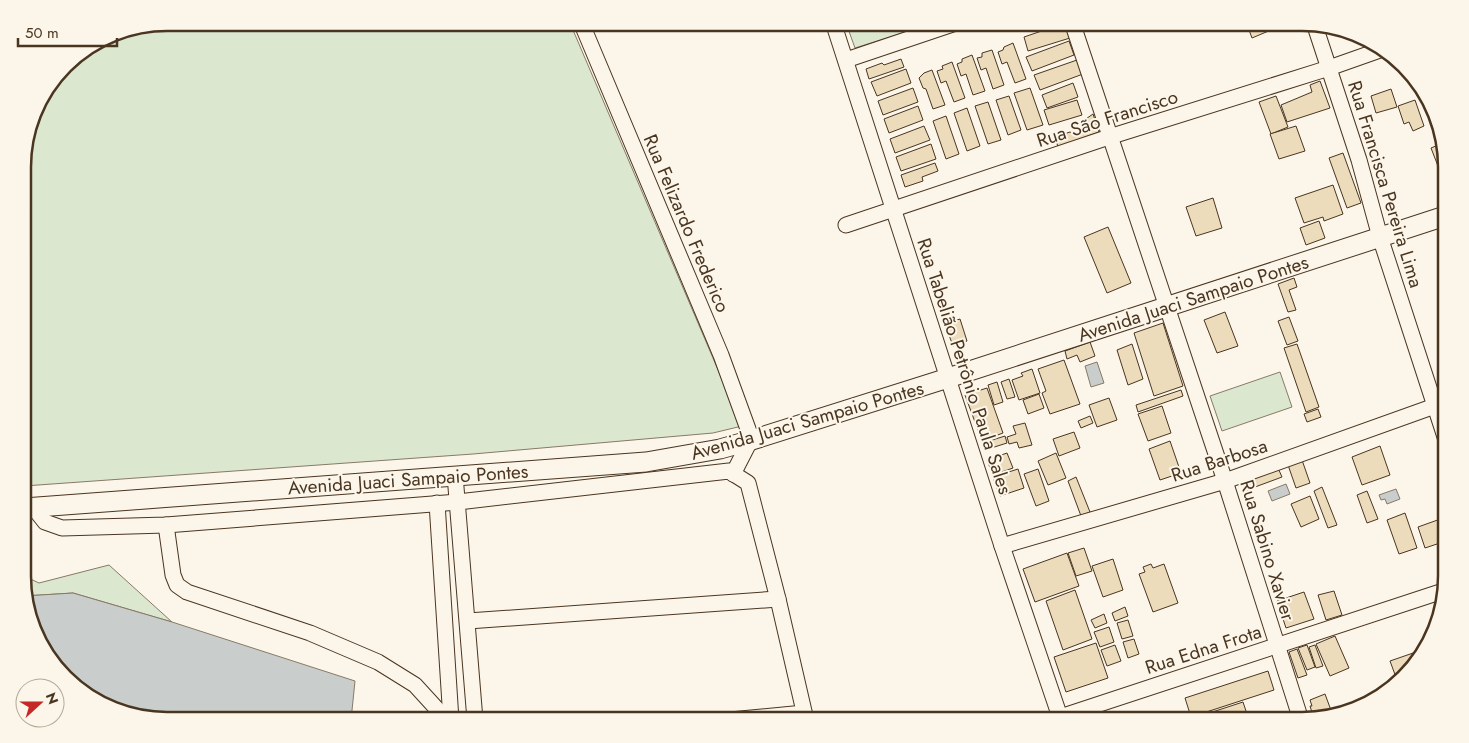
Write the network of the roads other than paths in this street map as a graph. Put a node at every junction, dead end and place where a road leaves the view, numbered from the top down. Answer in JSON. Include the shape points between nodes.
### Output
{"nodes":[{"id":1,"x":585,"y":31,"type":"edge"},
{"id":2,"x":836,"y":31,"type":"edge"},
{"id":3,"x":932,"y":31,"type":"edge"},
{"id":4,"x":1075,"y":31,"type":"edge"},
{"id":5,"x":1317,"y":32,"type":"edge"},
{"id":6,"x":1374,"y":52,"type":"edge"},
{"id":7,"x":846,"y":60,"type":"junction"},
{"id":8,"x":1329,"y":68,"type":"junction"},
{"id":9,"x":1109,"y":137,"type":"junction"},
{"id":10,"x":894,"y":209,"type":"junction"},
{"id":11,"x":1438,"y":219,"type":"edge"},
{"id":12,"x":846,"y":225,"type":"dead end"},
{"id":13,"x":1380,"y":237,"type":"junction"},
{"id":14,"x":1167,"y":307,"type":"junction"},
{"id":15,"x":948,"y":378,"type":"junction"},
{"id":16,"x":1438,"y":398,"type":"edge"},
{"id":17,"x":1438,"y":405,"type":"edge"},
{"id":18,"x":751,"y":440,"type":"junction"},
{"id":19,"x":733,"y":474,"type":"junction"},
{"id":20,"x":455,"y":475,"type":"junction"},
{"id":21,"x":1225,"y":481,"type":"junction"},
{"id":22,"x":458,"y":502,"type":"junction"},
{"id":23,"x":437,"y":503,"type":"junction"},
{"id":24,"x":31,"y":508,"type":"edge"},
{"id":25,"x":31,"y":510,"type":"edge"},
{"id":26,"x":166,"y":525,"type":"junction"},
{"id":27,"x":1002,"y":546,"type":"junction"},
{"id":28,"x":1437,"y":593,"type":"edge"},
{"id":29,"x":778,"y":599,"type":"junction"},
{"id":30,"x":468,"y":621,"type":"junction"},
{"id":31,"x":1277,"y":646,"type":"junction"},
{"id":32,"x":804,"y":711,"type":"edge"},
{"id":33,"x":1059,"y":711,"type":"edge"},
{"id":34,"x":1081,"y":711,"type":"edge"},
{"id":35,"x":1298,"y":711,"type":"edge"},
{"id":36,"x":439,"y":712,"type":"edge"},
{"id":37,"x":450,"y":712,"type":"edge"},
{"id":38,"x":474,"y":712,"type":"edge"}],
"edges":[{"from":1,"to":18,"type":"street","name":"Rua Felizardo Frederico","via":[[721,355]]},
{"from":2,"to":7,"type":"street","name":"Rua Tabelião Petrônio Paula Sales"},
{"from":3,"to":7,"type":"street"},
{"from":4,"to":9,"type":"street","name":"Rua Sabino Xavier"},
{"from":5,"to":8,"type":"street","name":"Rua Francisca Pereira Lima"},
{"from":6,"to":8,"type":"street","name":"Rua São Francisco"},
{"from":7,"to":10,"type":"street","name":"Rua Tabelião Petrônio Paula Sales"},
{"from":8,"to":9,"type":"street","name":"Rua São Francisco"},
{"from":8,"to":13,"type":"street","name":"Rua Francisca Pereira Lima"},
{"from":9,"to":10,"type":"street","name":"Rua São Francisco"},
{"from":9,"to":14,"type":"street","name":"Rua Sabino Xavier"},
{"from":10,"to":12,"type":"street","name":"Rua São Francisco"},
{"from":10,"to":15,"type":"street","name":"Rua Tabelião Petrônio Paula Sales"},
{"from":11,"to":13,"type":"main road","name":"Avenida Juaci Sampaio Pontes"},
{"from":13,"to":14,"type":"main road","name":"Avenida Juaci Sampaio Pontes"},
{"from":13,"to":16,"type":"street","name":"Rua Francisca Pereira Lima"},
{"from":14,"to":15,"type":"main road","name":"Avenida Juaci Sampaio Pontes"},
{"from":14,"to":21,"type":"street","name":"Rua Sabino Xavier"},
{"from":15,"to":18,"type":"main road","name":"Avenida Juaci Sampaio Pontes"},
{"from":15,"to":27,"type":"street","name":"Rua Tabelião Petrônio Paula Sales"},
{"from":17,"to":21,"type":"street","name":"Rua Barbosa"},
{"from":18,"to":19,"type":"street"},
{"from":18,"to":20,"type":"main road","name":"Avenida Juaci Sampaio Pontes","via":[[720,450],[646,462]]},
{"from":19,"to":22,"type":"street"},
{"from":19,"to":29,"type":"street","via":[[748,483]]},
{"from":20,"to":22,"type":"street"},
{"from":20,"to":24,"type":"main road","name":"Avenida Juaci Sampaio Pontes"},
{"from":21,"to":27,"type":"street","name":"Rua Barbosa"},
{"from":21,"to":31,"type":"street","name":"Rua Sabino Xavier"},
{"from":22,"to":23,"type":"street"},
{"from":22,"to":30,"type":"street"},
{"from":23,"to":26,"type":"street"},
{"from":23,"to":37,"type":"street"},
{"from":25,"to":26,"type":"street","via":[[45,522],[62,528]]},
{"from":26,"to":36,"type":"street","via":[[173,575],[177,585],[187,592],[310,633],[378,662],[415,685]]},
{"from":27,"to":33,"type":"street","name":"Rua Tabelião Petrônio Paula Sales"},
{"from":28,"to":31,"type":"street","name":"Rua Edna Frota"},
{"from":29,"to":30,"type":"street"},
{"from":29,"to":32,"type":"street"},
{"from":30,"to":38,"type":"street"},
{"from":31,"to":34,"type":"street","name":"Rua Edna Frota"},
{"from":31,"to":35,"type":"street","name":"Rua Sabino Xavier"}]}
